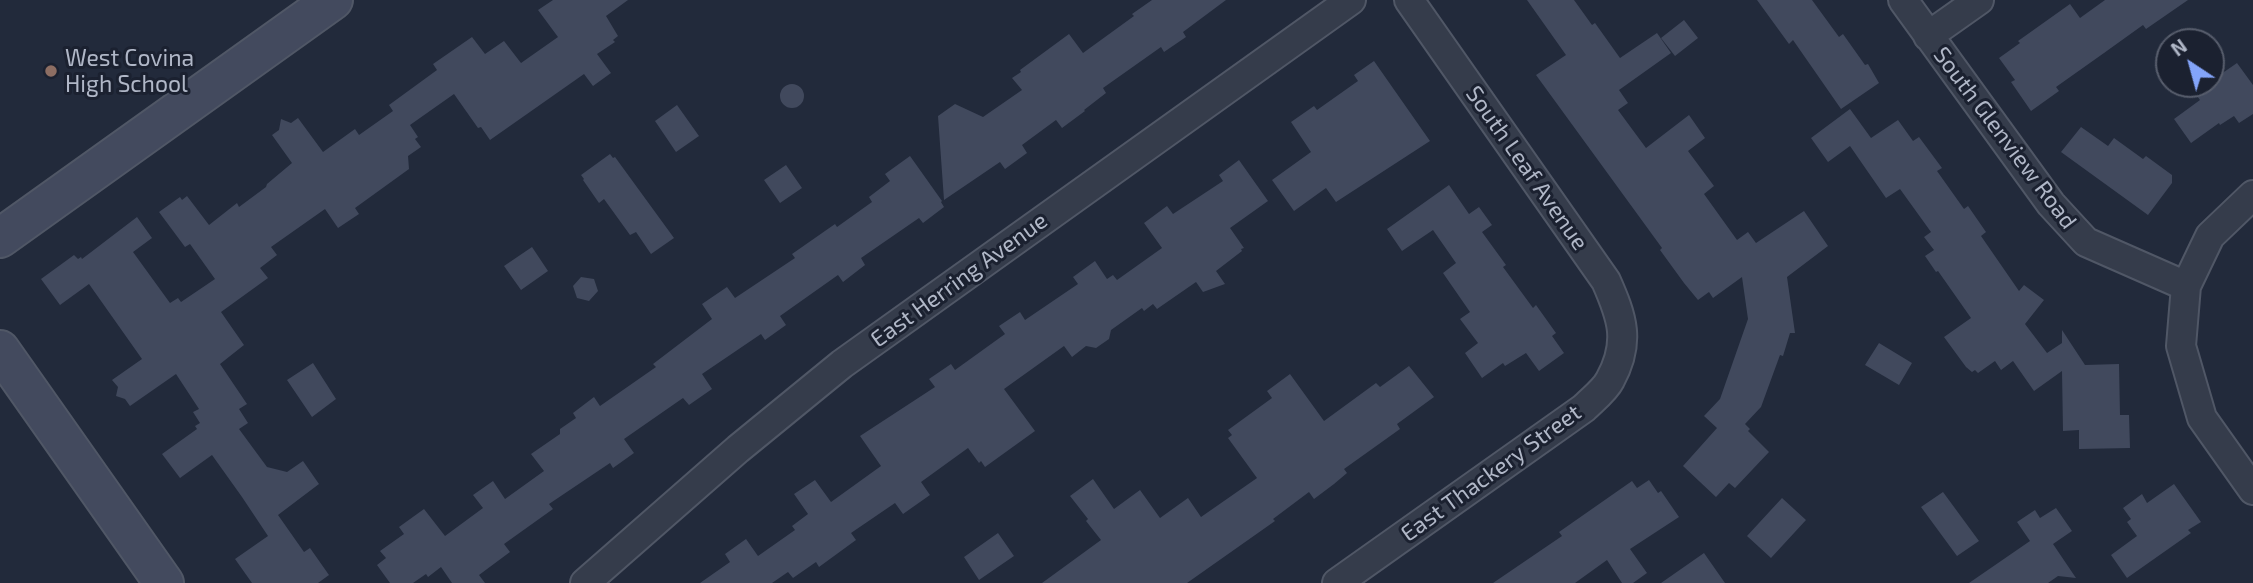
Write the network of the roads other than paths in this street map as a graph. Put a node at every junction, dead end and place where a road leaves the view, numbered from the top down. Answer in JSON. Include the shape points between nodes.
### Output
{"nodes":[{"id":1,"x":333,"y":0,"type":"edge"},
{"id":2,"x":1351,"y":0,"type":"edge"},
{"id":3,"x":1409,"y":0,"type":"edge"},
{"id":4,"x":1903,"y":0,"type":"edge"},
{"id":5,"x":1979,"y":0,"type":"edge"},
{"id":6,"x":1928,"y":36,"type":"junction"},
{"id":7,"x":2253,"y":195,"type":"edge"},
{"id":8,"x":0,"y":238,"type":"edge"},
{"id":9,"x":2186,"y":286,"type":"junction"},
{"id":10,"x":1624,"y":346,"type":"joint"},
{"id":11,"x":0,"y":350,"type":"edge"},
{"id":12,"x":2253,"y":490,"type":"edge"},
{"id":13,"x":164,"y":583,"type":"edge"},
{"id":14,"x":585,"y":583,"type":"edge"},
{"id":15,"x":1337,"y":583,"type":"edge"}],
"edges":[{"from":1,"to":8,"type":"main road"},
{"from":2,"to":14,"type":"street","name":"East Herring Avenue","via":[[842,363]]},
{"from":3,"to":10,"type":"street","name":"South Leaf Avenue","via":[[1606,281],[1620,312]]},
{"from":4,"to":6,"type":"street","name":"South Glenview Road"},
{"from":5,"to":6,"type":"street"},
{"from":6,"to":9,"type":"street","name":"South Glenview Road","via":[[2051,204],[2085,242]]},
{"from":7,"to":9,"type":"street","via":[[2210,236]]},
{"from":9,"to":12,"type":"street","via":[[2181,346],[2202,418]]},
{"from":10,"to":15,"type":"street","name":"East Thackery Street","via":[[1610,382],[1584,408]]},
{"from":11,"to":13,"type":"main road"}]}
